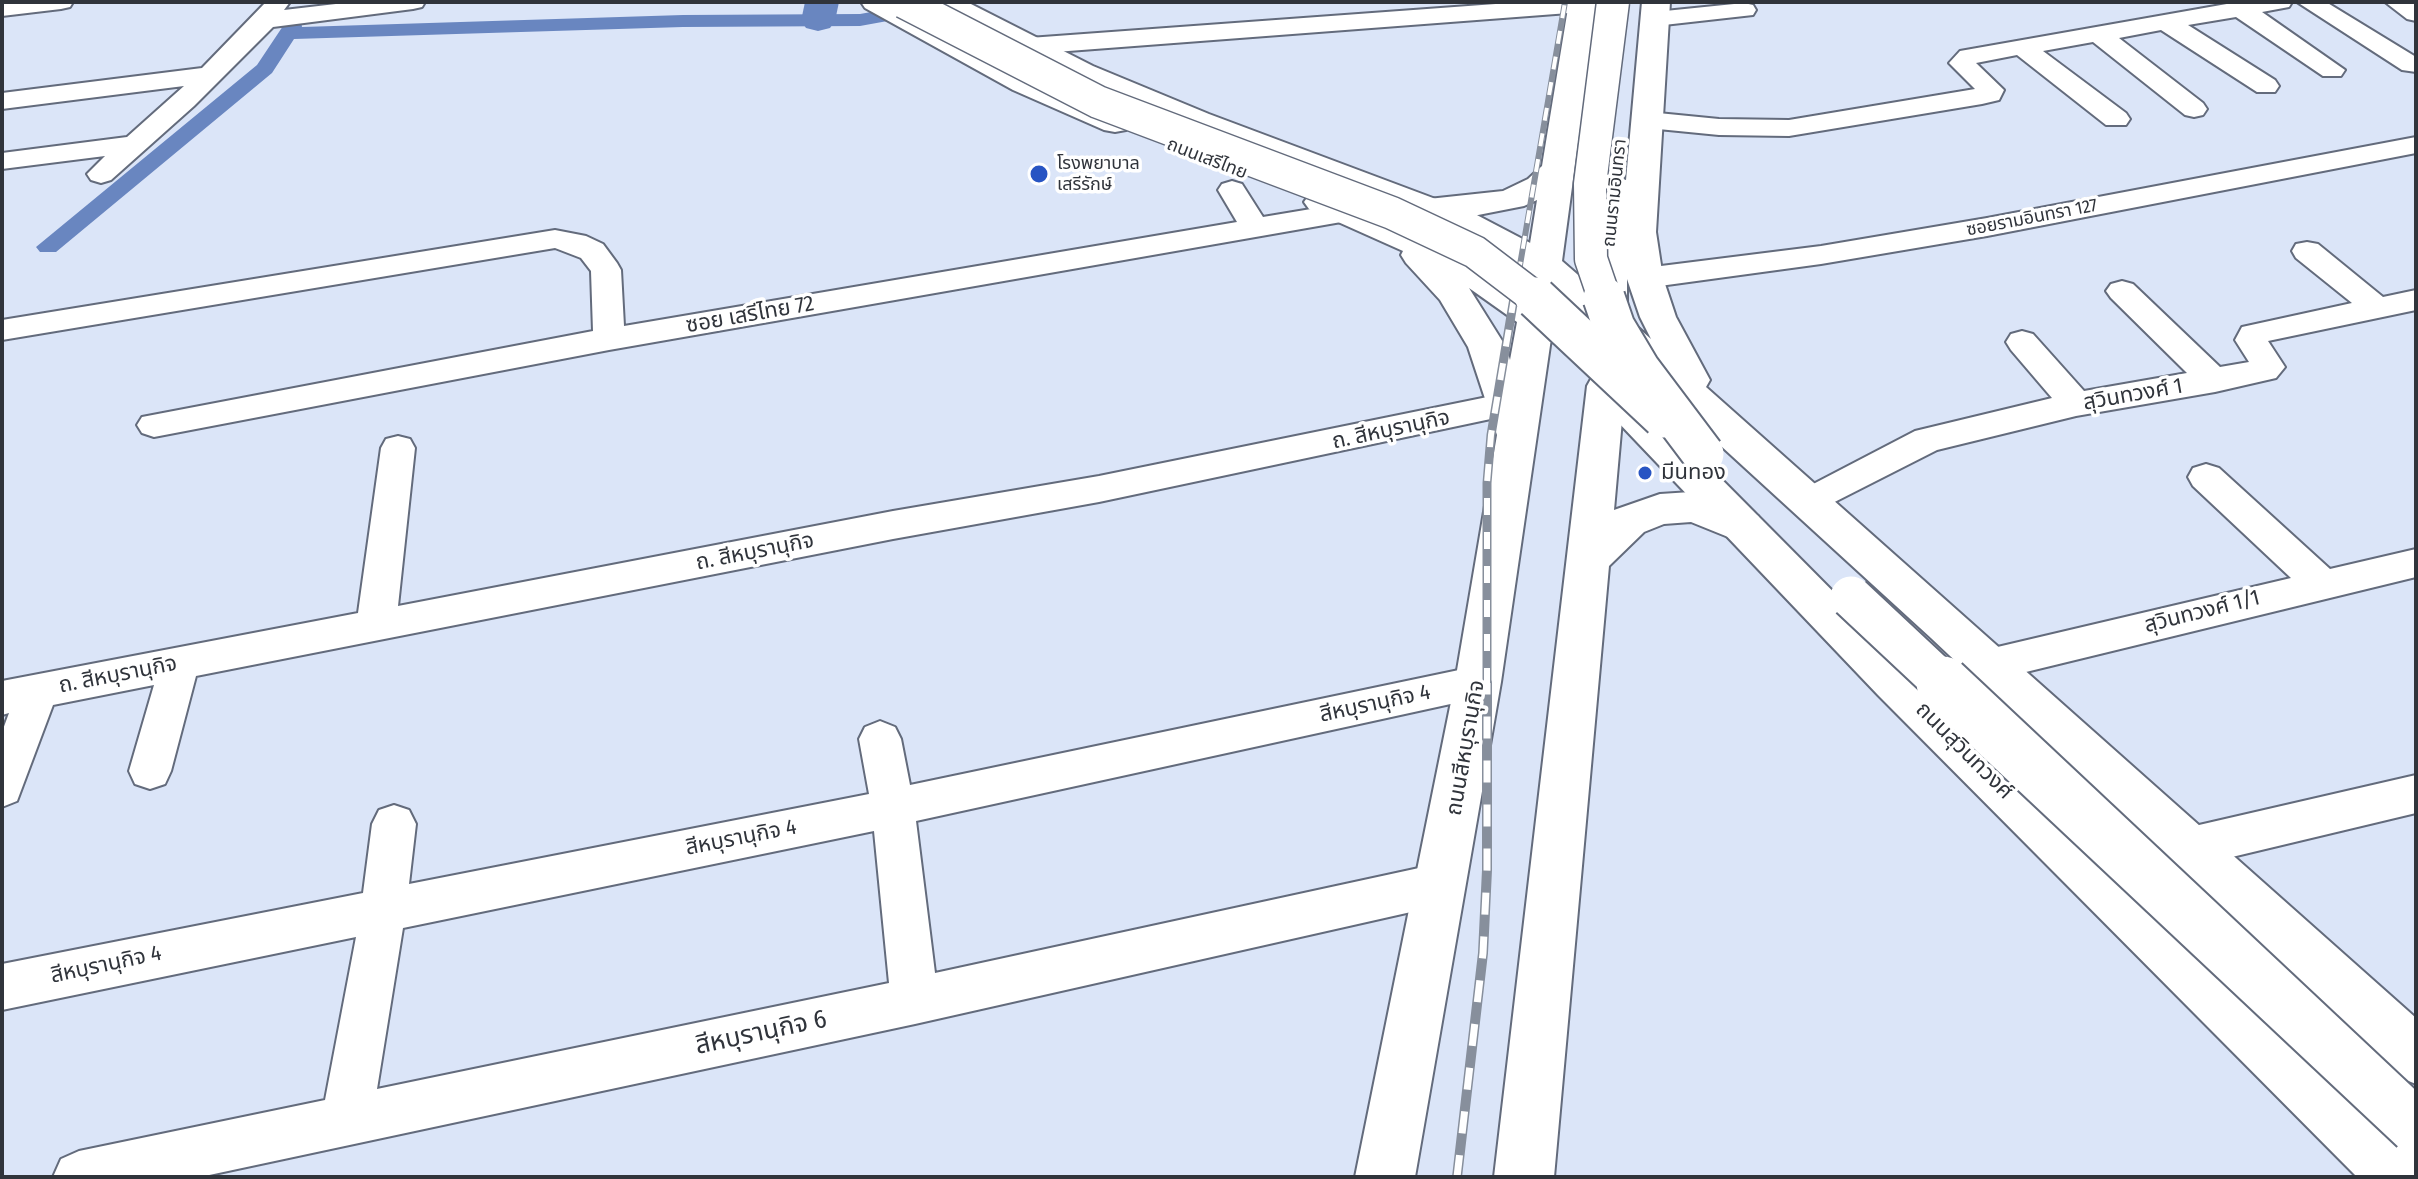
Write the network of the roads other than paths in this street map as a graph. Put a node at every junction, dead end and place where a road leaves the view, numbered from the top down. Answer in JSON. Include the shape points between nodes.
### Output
{"nodes":[{"id":1,"x":61,"y":2,"type":"edge"},
{"id":2,"x":413,"y":2,"type":"edge"},
{"id":3,"x":875,"y":2,"type":"edge"},
{"id":4,"x":945,"y":2,"type":"edge"},
{"id":5,"x":2280,"y":2,"type":"edge"},
{"id":6,"x":2309,"y":2,"type":"edge"},
{"id":7,"x":2397,"y":2,"type":"edge"},
{"id":8,"x":1593,"y":3,"type":"edge"},
{"id":9,"x":1649,"y":8,"type":"edge"},
{"id":10,"x":2,"y":9,"type":"edge"},
{"id":11,"x":2240,"y":9,"type":"junction"},
{"id":12,"x":1744,"y":10,"type":"dead end"},
{"id":13,"x":272,"y":11,"type":"edge"},
{"id":14,"x":909,"y":12,"type":"edge"},
{"id":15,"x":2416,"y":14,"type":"edge"},
{"id":16,"x":2166,"y":22,"type":"junction"},
{"id":17,"x":2097,"y":33,"type":"junction"},
{"id":18,"x":1029,"y":46,"type":"junction"},
{"id":19,"x":2022,"y":47,"type":"junction"},
{"id":20,"x":2411,"y":65,"type":"dead end"},
{"id":21,"x":2332,"y":70,"type":"dead end"},
{"id":22,"x":209,"y":75,"type":"junction"},
{"id":23,"x":1572,"y":75,"type":"junction"},
{"id":24,"x":1627,"y":81,"type":"junction"},
{"id":25,"x":2266,"y":86,"type":"dead end"},
{"id":26,"x":2,"y":101,"type":"edge"},
{"id":27,"x":1164,"y":106,"type":"junction"},
{"id":28,"x":2194,"y":109,"type":"dead end"},
{"id":29,"x":2116,"y":119,"type":"dead end"},
{"id":30,"x":1648,"y":120,"type":"junction"},
{"id":31,"x":1131,"y":128,"type":"junction"},
{"id":32,"x":134,"y":144,"type":"junction"},
{"id":33,"x":2416,"y":145,"type":"edge"},
{"id":34,"x":2,"y":161,"type":"edge"},
{"id":35,"x":1557,"y":170,"type":"junction"},
{"id":36,"x":101,"y":174,"type":"dead end"},
{"id":37,"x":1232,"y":190,"type":"dead end"},
{"id":38,"x":1431,"y":207,"type":"junction"},
{"id":39,"x":1347,"y":212,"type":"junction"},
{"id":40,"x":1255,"y":228,"type":"junction"},
{"id":41,"x":1387,"y":229,"type":"junction"},
{"id":42,"x":2307,"y":251,"type":"dead end"},
{"id":43,"x":1545,"y":265,"type":"junction"},
{"id":44,"x":1645,"y":278,"type":"junction"},
{"id":45,"x":2122,"y":291,"type":"dead end"},
{"id":46,"x":2416,"y":300,"type":"edge"},
{"id":47,"x":2377,"y":308,"type":"junction"},
{"id":48,"x":1536,"y":318,"type":"junction"},
{"id":49,"x":1609,"y":320,"type":"junction"},
{"id":50,"x":2,"y":330,"type":"edge"},
{"id":51,"x":609,"y":339,"type":"junction"},
{"id":52,"x":2022,"y":342,"type":"dead end"},
{"id":53,"x":2215,"y":381,"type":"junction"},
{"id":54,"x":1606,"y":386,"type":"junction"},
{"id":55,"x":2076,"y":404,"type":"junction"},
{"id":56,"x":1707,"y":408,"type":"junction"},
{"id":57,"x":1512,"y":423,"type":"junction"},
{"id":58,"x":154,"y":425,"type":"dead end"},
{"id":59,"x":1748,"y":446,"type":"junction"},
{"id":60,"x":398,"y":448,"type":"dead end"},
{"id":61,"x":1704,"y":471,"type":"junction"},
{"id":62,"x":2206,"y":477,"type":"dead end"},
{"id":63,"x":1809,"y":502,"type":"junction"},
{"id":64,"x":1743,"y":527,"type":"junction"},
{"id":65,"x":1588,"y":560,"type":"junction"},
{"id":66,"x":2416,"y":563,"type":"edge"},
{"id":67,"x":2321,"y":583,"type":"junction"},
{"id":68,"x":376,"y":625,"type":"junction"},
{"id":69,"x":1947,"y":625,"type":"junction"},
{"id":70,"x":180,"y":663,"type":"junction"},
{"id":71,"x":1989,"y":665,"type":"junction"},
{"id":72,"x":1478,"y":682,"type":"junction"},
{"id":73,"x":1894,"y":682,"type":"junction"},
{"id":74,"x":20,"y":694,"type":"edge"},
{"id":75,"x":880,"y":739,"type":"dead end"},
{"id":76,"x":150,"y":771,"type":"dead end"},
{"id":77,"x":2,"y":788,"type":"edge"},
{"id":78,"x":2416,"y":794,"type":"edge"},
{"id":79,"x":893,"y":808,"type":"junction"},
{"id":80,"x":394,"y":824,"type":"dead end"},
{"id":81,"x":2186,"y":848,"type":"junction"},
{"id":82,"x":1442,"y":884,"type":"junction"},
{"id":83,"x":384,"y":908,"type":"junction"},
{"id":84,"x":2,"y":987,"type":"edge"},
{"id":85,"x":915,"y":1001,"type":"junction"},
{"id":86,"x":2416,"y":1056,"type":"edge"},
{"id":87,"x":347,"y":1119,"type":"junction"},
{"id":88,"x":2416,"y":1127,"type":"edge"},
{"id":89,"x":79,"y":1177,"type":"edge"},
{"id":90,"x":1385,"y":1177,"type":"edge"},
{"id":91,"x":1524,"y":1177,"type":"edge"},
{"id":92,"x":2399,"y":1177,"type":"edge"}],
"edges":[{"from":1,"to":10,"type":"street"},
{"from":2,"to":13,"type":"street"},
{"from":3,"to":14,"type":"main road","name":"ถนนเสรีไทย"},
{"from":4,"to":18,"type":"main road","name":"ถนนเสรีไทย"},
{"from":5,"to":11,"type":"street"},
{"from":6,"to":20,"type":"street"},
{"from":7,"to":15,"type":"street"},
{"from":8,"to":18,"type":"street"},
{"from":8,"to":23,"type":"main road"},
{"from":8,"to":61,"type":"main road","bridge":true,"via":[[1591,259],[1614,327]]},
{"from":9,"to":12,"type":"street"},
{"from":9,"to":24,"type":"main road","name":"ถนนรามอินทรา"},
{"from":9,"to":30,"type":"main road"},
{"from":11,"to":16,"type":"street"},
{"from":11,"to":21,"type":"street"},
{"from":13,"to":22,"type":"street"},
{"from":14,"to":31,"type":"main road","name":"ถนนเสรีไทย","via":[[1047,95]]},
{"from":14,"to":61,"type":"main road","bridge":true,"via":[[1098,102],[1392,213],[1475,252],[1535,297]]},
{"from":16,"to":17,"type":"street"},
{"from":16,"to":25,"type":"street"},
{"from":17,"to":19,"type":"street"},
{"from":17,"to":28,"type":"street"},
{"from":18,"to":27,"type":"main road","name":"ถนนเสรีไทย"},
{"from":19,"to":29,"type":"street"},
{"from":19,"to":30,"type":"street","via":[[1964,60],[1964,66],[1991,90],[1982,96],[1789,128]]},
{"from":22,"to":26,"type":"street"},
{"from":22,"to":32,"type":"street"},
{"from":23,"to":24,"type":"main road"},
{"from":23,"to":35,"type":"main road"},
{"from":24,"to":49,"type":"main road","name":"ถนนรามอินทรา","via":[[1610,246]]},
{"from":27,"to":31,"type":"main road","via":[[1157,123]]},
{"from":27,"to":38,"type":"main road","name":"ถนนเสรีไทย"},
{"from":30,"to":44,"type":"main road","via":[[1639,232]]},
{"from":31,"to":39,"type":"main road","name":"ถนนเสรีไทย"},
{"from":32,"to":34,"type":"street"},
{"from":32,"to":36,"type":"street"},
{"from":33,"to":44,"type":"street","name":"ซอยรามอินทรา 127","via":[[1987,227]]},
{"from":35,"to":38,"type":"main road","via":[[1540,186],[1512,199]]},
{"from":35,"to":43,"type":"main road"},
{"from":37,"to":40,"type":"street"},
{"from":38,"to":43,"type":"main road","name":"ถนนเสรีไทย"},
{"from":39,"to":40,"type":"street","name":"ซอย เสรีไทย 72"},
{"from":39,"to":41,"type":"main road","name":"ถนนเสรีไทย"},
{"from":40,"to":51,"type":"street","name":"ซอย เสรีไทย 72"},
{"from":41,"to":48,"type":"main road","name":"ถนนเสรีไทย","via":[[1454,261]]},
{"from":41,"to":57,"type":"main road","via":[[1431,266],[1471,318],[1487,347]]},
{"from":42,"to":47,"type":"street"},
{"from":43,"to":48,"type":"main road"},
{"from":43,"to":49,"type":"main road"},
{"from":44,"to":56,"type":"main road","via":[[1666,336]]},
{"from":45,"to":53,"type":"street"},
{"from":46,"to":47,"type":"street","name":"สุวินทวงศ์ 1"},
{"from":47,"to":53,"type":"street","name":"สุวินทวงศ์ 1","via":[[2253,334],[2251,340],[2269,367]]},
{"from":48,"to":54,"type":"main road","name":"ถนนสุวินทวงศ์"},
{"from":48,"to":57,"type":"main road","name":"ถนนสีหบุรานุกิจ"},
{"from":49,"to":54,"type":"main road","name":"ถนนรามอินทรา"},
{"from":49,"to":56,"type":"main road"},
{"from":50,"to":51,"type":"street","via":[[555,239],[592,251],[606,270]]},
{"from":51,"to":58,"type":"street","name":"ซอย เสรีไทย 72"},
{"from":52,"to":55,"type":"street"},
{"from":53,"to":55,"type":"street","name":"สุวินทวงศ์ 1"},
{"from":54,"to":61,"type":"main road","name":"ถนนสุวินทวงศ์"},
{"from":54,"to":65,"type":"main road"},
{"from":55,"to":63,"type":"street","name":"สุวินทวงศ์ 1","via":[[1927,440]]},
{"from":56,"to":59,"type":"main road"},
{"from":57,"to":68,"type":"street","name":"ถ. สีหบุรานุกิจ","via":[[1115,486]]},
{"from":57,"to":72,"type":"main road","name":"ถนนสีหบุรานุกิจ"},
{"from":59,"to":61,"type":"main road","via":[[1720,431],[1703,431],[1695,437],[1692,452]]},
{"from":59,"to":63,"type":"main road"},
{"from":60,"to":68,"type":"street"},
{"from":61,"to":64,"type":"main road","name":"ถนนสุวินทวงศ์"},
{"from":61,"to":88,"type":"main road","bridge":true,"via":[[1851,597]]},
{"from":62,"to":67,"type":"street"},
{"from":63,"to":69,"type":"main road"},
{"from":64,"to":65,"type":"main road","via":[[1691,507],[1660,509],[1629,521]]},
{"from":64,"to":73,"type":"main road","name":"ถนนสุวินทวงศ์"},
{"from":65,"to":91,"type":"main road"},
{"from":66,"to":67,"type":"street","name":"สุวินทวงศ์ 1/1"},
{"from":67,"to":71,"type":"street","name":"สุวินทวงศ์ 1/1"},
{"from":68,"to":70,"type":"street","name":"ถ. สีหบุรานุกิจ"},
{"from":69,"to":71,"type":"main road"},
{"from":69,"to":73,"type":"main road","via":[[1912,605],[1900,603],[1885,612],[1883,644]]},
{"from":70,"to":74,"type":"street","name":"ถ. สีหบุรานุกิจ"},
{"from":70,"to":76,"type":"street"},
{"from":71,"to":81,"type":"main road"},
{"from":72,"to":79,"type":"street","name":"สีหบุรานุกิจ 4"},
{"from":72,"to":82,"type":"main road","name":"ถนนสีหบุรานุกิจ"},
{"from":73,"to":92,"type":"main road","name":"ถนนสุวินทวงศ์"},
{"from":74,"to":77,"type":"street"},
{"from":75,"to":79,"type":"street"},
{"from":78,"to":81,"type":"street"},
{"from":79,"to":83,"type":"street","name":"สีหบุรานุกิจ 4"},
{"from":79,"to":85,"type":"street"},
{"from":80,"to":83,"type":"street"},
{"from":81,"to":86,"type":"main road"},
{"from":82,"to":85,"type":"street","name":"สีหบุรานุกิจ 6"},
{"from":82,"to":90,"type":"main road","name":"ถนนสีหบุรานุกิจ"},
{"from":83,"to":84,"type":"street","name":"สีหบุรานุกิจ 4"},
{"from":83,"to":87,"type":"street"},
{"from":85,"to":87,"type":"street","name":"สีหบุรานุกิจ 6"},
{"from":87,"to":89,"type":"street","name":"สีหบุรานุกิจ 6"}]}
